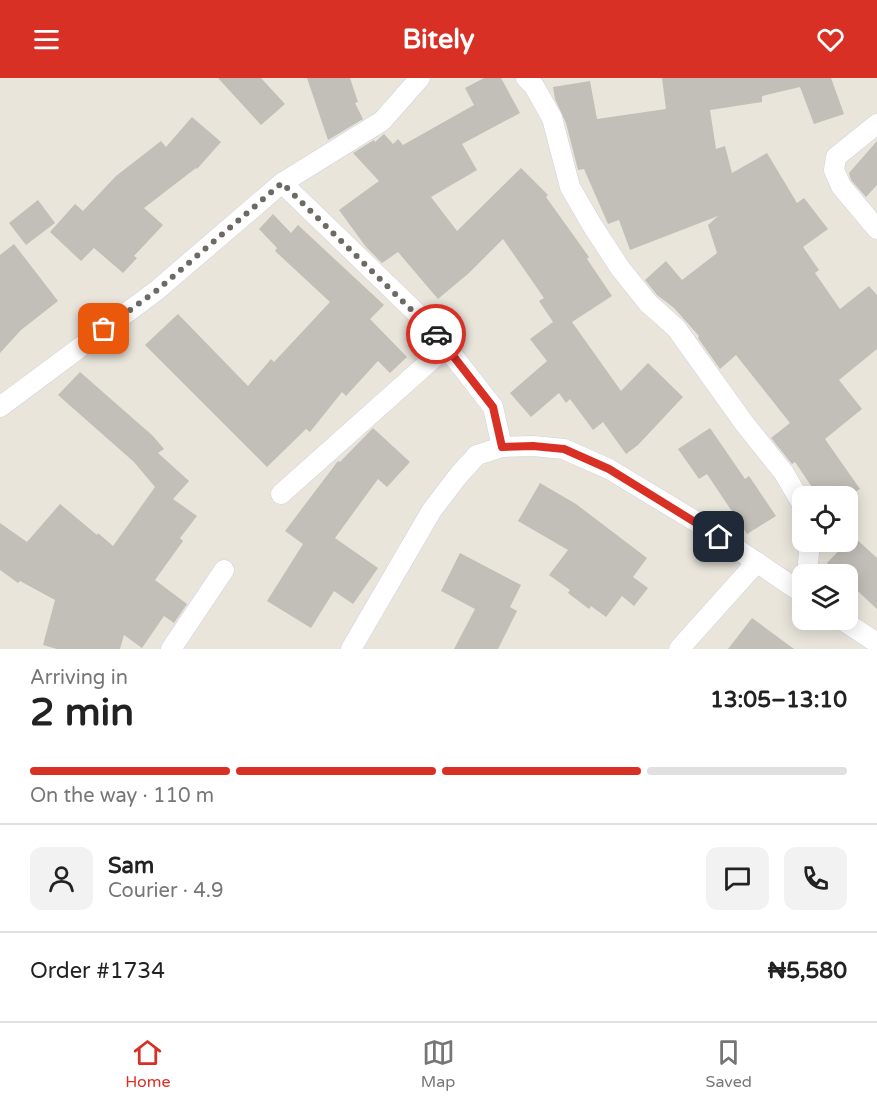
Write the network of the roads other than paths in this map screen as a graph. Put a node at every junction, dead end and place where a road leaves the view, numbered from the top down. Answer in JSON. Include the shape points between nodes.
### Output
{"nodes":[{"id":1,"x":420,"y":78,"type":"edge"},
{"id":2,"x":526,"y":78,"type":"edge"},
{"id":3,"x":877,"y":124,"type":"edge"},
{"id":4,"x":282,"y":183,"type":"junction"},
{"id":5,"x":877,"y":229,"type":"edge"},
{"id":6,"x":446,"y":347,"type":"junction"},
{"id":7,"x":0,"y":407,"type":"edge"},
{"id":8,"x":502,"y":447,"type":"junction"},
{"id":9,"x":792,"y":487,"type":"edge"},
{"id":10,"x":280,"y":494,"type":"dead end"},
{"id":11,"x":757,"y":562,"type":"junction"},
{"id":12,"x":224,"y":570,"type":"dead end"},
{"id":13,"x":792,"y":586,"type":"edge"},
{"id":14,"x":857,"y":630,"type":"edge"},
{"id":15,"x":877,"y":643,"type":"edge"},
{"id":16,"x":171,"y":649,"type":"edge"},
{"id":17,"x":351,"y":649,"type":"edge"},
{"id":18,"x":679,"y":649,"type":"edge"}],
"edges":[{"from":1,"to":4,"type":"street","via":[[382,121]]},
{"from":2,"to":9,"type":"street","via":[[552,118],[570,187],[592,225],[648,303],[676,328]]},
{"from":3,"to":5,"type":"street","via":[[836,157],[834,170],[841,186]]},
{"from":4,"to":6,"type":"street"},
{"from":4,"to":7,"type":"street","via":[[156,291]]},
{"from":6,"to":8,"type":"street","via":[[493,407]]},
{"from":6,"to":10,"type":"street"},
{"from":8,"to":11,"type":"street","via":[[564,449],[609,469]]},
{"from":8,"to":17,"type":"street","via":[[477,455],[432,510]]},
{"from":11,"to":13,"type":"street"},
{"from":11,"to":18,"type":"street"},
{"from":12,"to":16,"type":"street"},
{"from":14,"to":15,"type":"street"}]}
